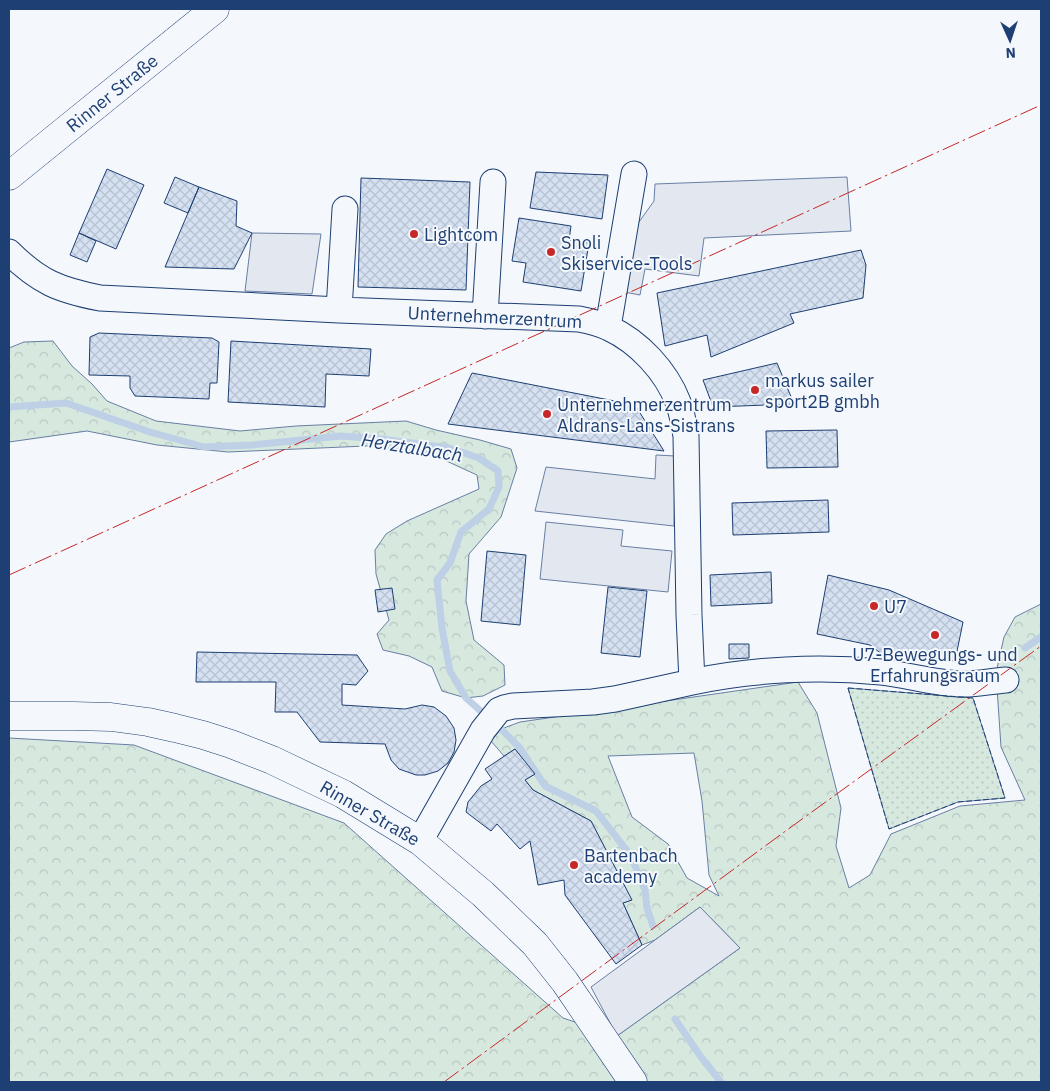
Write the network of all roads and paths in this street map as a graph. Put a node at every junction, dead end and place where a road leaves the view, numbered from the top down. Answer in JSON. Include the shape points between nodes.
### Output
{"nodes":[{"id":1,"x":215,"y":9,"type":"edge"},
{"id":2,"x":634,"y":174,"type":"dead end"},
{"id":3,"x":9,"y":176,"type":"edge"},
{"id":4,"x":493,"y":182,"type":"dead end"},
{"id":5,"x":345,"y":209,"type":"dead end"},
{"id":6,"x":9,"y":252,"type":"edge"},
{"id":7,"x":339,"y":310,"type":"junction"},
{"id":8,"x":485,"y":316,"type":"junction"},
{"id":9,"x":608,"y":327,"type":"junction"},
{"id":10,"x":1006,"y":680,"type":"dead end"},
{"id":11,"x":692,"y":682,"type":"junction"},
{"id":12,"x":9,"y":716,"type":"edge"},
{"id":13,"x":420,"y":841,"type":"junction"},
{"id":14,"x":633,"y":1082,"type":"edge"}],
"edges":[{"from":1,"to":3,"type":"main road","name":"Rinner Straße"},
{"from":2,"to":9,"type":"lane"},
{"from":4,"to":8,"type":"lane"},
{"from":5,"to":7,"type":"lane"},
{"from":6,"to":7,"type":"lane","name":"Unternehmerzentrum","via":[[49,284],[100,298]]},
{"from":7,"to":8,"type":"lane","name":"Unternehmerzentrum"},
{"from":8,"to":9,"type":"lane","name":"Unternehmerzentrum","via":[[579,319]]},
{"from":9,"to":11,"type":"lane","name":"Unternehmerzentrum","via":[[634,344],[655,366],[674,393],[683,418],[687,456],[688,615]]},
{"from":10,"to":11,"type":"lane","via":[[962,684],[836,668],[726,675]]},
{"from":11,"to":13,"type":"lane","via":[[615,699],[504,708],[489,722]]},
{"from":12,"to":13,"type":"main road","name":"Rinner Straße","via":[[110,718],[148,722],[203,735],[272,760],[335,791]]},
{"from":13,"to":14,"type":"main road","name":"Rinner Straße","via":[[483,894],[535,944]]}]}
